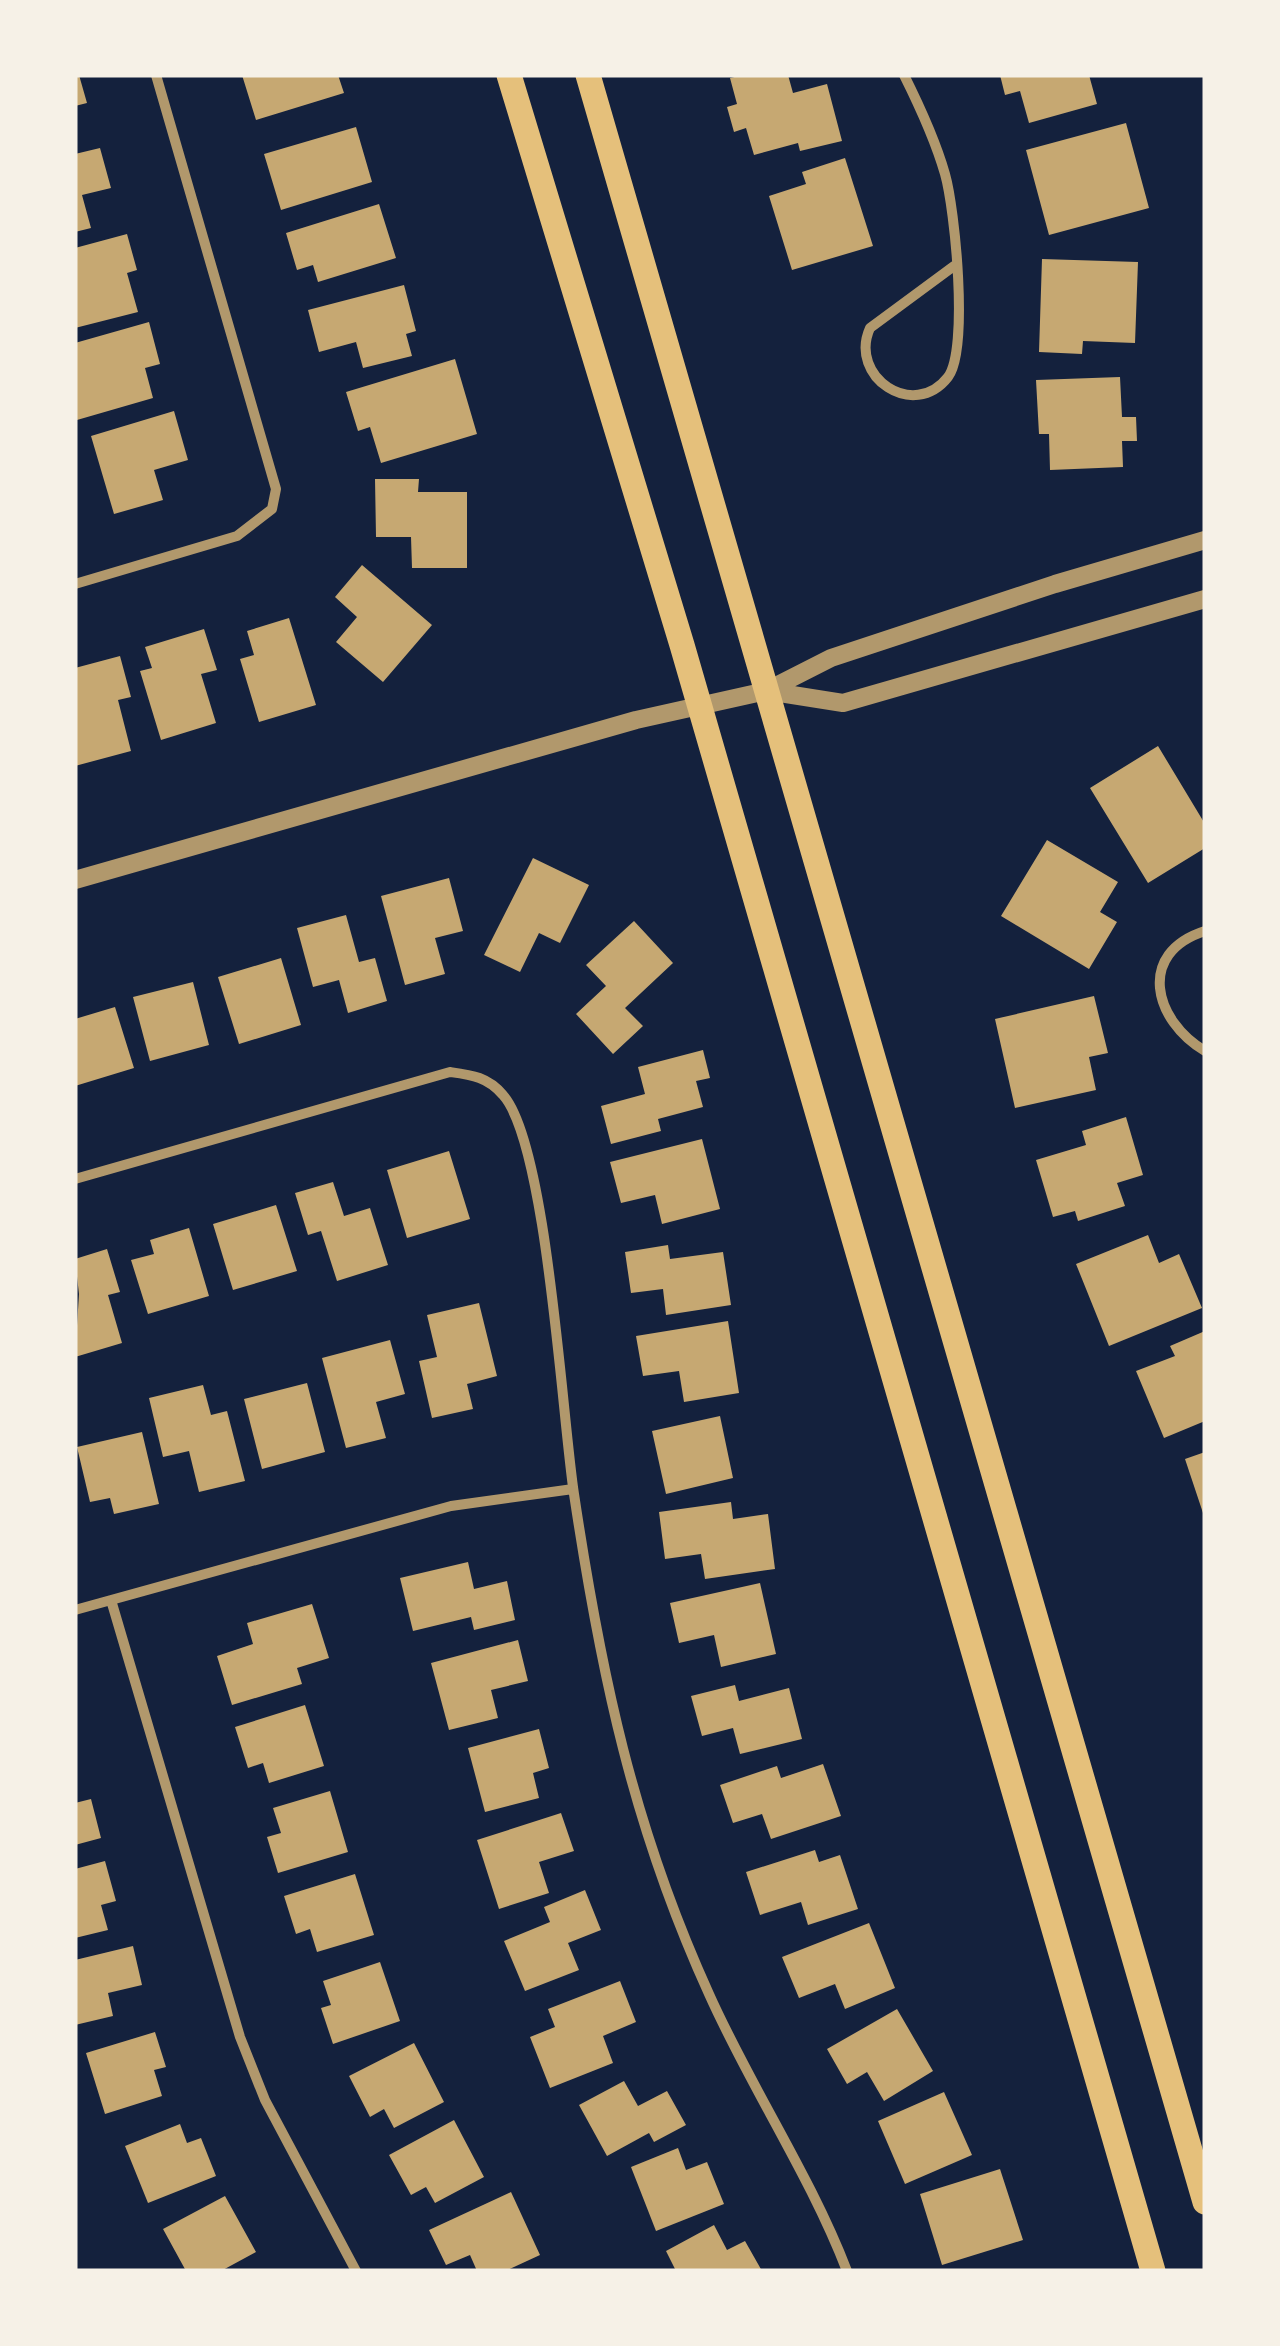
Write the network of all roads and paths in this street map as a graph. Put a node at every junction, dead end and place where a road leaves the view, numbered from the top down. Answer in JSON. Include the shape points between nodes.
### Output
{"nodes":[{"id":1,"x":156,"y":75,"type":"edge"},
{"id":2,"x":510,"y":75,"type":"edge"},
{"id":3,"x":588,"y":75,"type":"edge"},
{"id":4,"x":904,"y":75,"type":"edge"},
{"id":5,"x":954,"y":266,"type":"junction"},
{"id":6,"x":1205,"y":540,"type":"edge"},
{"id":7,"x":75,"y":584,"type":"edge"},
{"id":8,"x":1205,"y":599,"type":"edge"},
{"id":9,"x":766,"y":691,"type":"junction"},
{"id":10,"x":698,"y":704,"type":"junction"},
{"id":11,"x":75,"y":880,"type":"edge"},
{"id":12,"x":1205,"y":931,"type":"edge"},
{"id":13,"x":1205,"y":1051,"type":"edge"},
{"id":14,"x":75,"y":1179,"type":"edge"},
{"id":15,"x":573,"y":1489,"type":"junction"},
{"id":16,"x":111,"y":1600,"type":"junction"},
{"id":17,"x":75,"y":1610,"type":"edge"},
{"id":18,"x":1205,"y":2202,"type":"edge"},
{"id":19,"x":356,"y":2271,"type":"edge"},
{"id":20,"x":847,"y":2271,"type":"edge"},
{"id":21,"x":1152,"y":2271,"type":"edge"}],
"edges":[{"from":1,"to":7,"type":"street","via":[[273,471],[272,508],[237,536]]},
{"from":2,"to":10,"type":"main road"},
{"from":3,"to":9,"type":"main road"},
{"from":4,"to":5,"type":"street","via":[[946,176]]},
{"from":5,"to":5,"type":"street","via":[[870,328],[864,340],[869,369],[890,390],[934,390],[954,367]]},
{"from":6,"to":9,"type":"street","via":[[831,658]]},
{"from":8,"to":9,"type":"street","via":[[843,704]]},
{"from":9,"to":10,"type":"street"},
{"from":9,"to":18,"type":"main road"},
{"from":10,"to":11,"type":"street"},
{"from":10,"to":21,"type":"main road"},
{"from":12,"to":13,"type":"street","via":[[1178,946],[1159,975],[1174,1026]]},
{"from":14,"to":15,"type":"street","via":[[416,1079],[450,1072],[482,1076],[505,1096],[517,1122],[538,1202]]},
{"from":15,"to":16,"type":"street","via":[[450,1506]]},
{"from":15,"to":20,"type":"street","via":[[602,1672],[653,1855],[710,1996]]},
{"from":16,"to":17,"type":"street"},
{"from":16,"to":19,"type":"street","via":[[240,2038]]}]}
